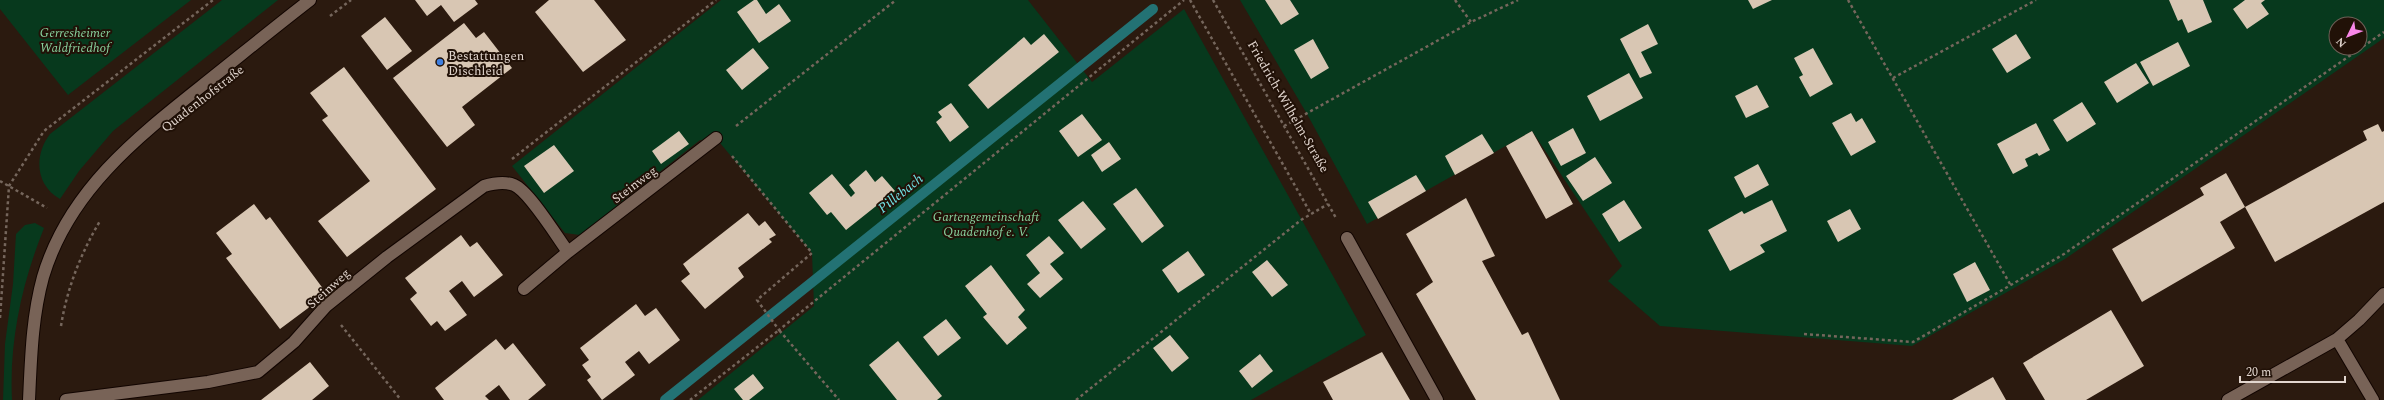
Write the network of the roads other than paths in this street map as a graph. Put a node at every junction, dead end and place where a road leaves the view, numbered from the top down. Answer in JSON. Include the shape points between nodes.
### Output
{"nodes":[{"id":1,"x":310,"y":0,"type":"edge"},
{"id":2,"x":716,"y":138,"type":"road end"},
{"id":3,"x":1346,"y":238,"type":"dead end"},
{"id":4,"x":568,"y":252,"type":"junction"},
{"id":5,"x":524,"y":290,"type":"dead end"},
{"id":6,"x":2384,"y":294,"type":"edge"},
{"id":7,"x":2337,"y":339,"type":"junction"},
{"id":8,"x":29,"y":400,"type":"edge"},
{"id":9,"x":66,"y":400,"type":"edge"},
{"id":10,"x":1437,"y":400,"type":"edge"},
{"id":11,"x":2228,"y":400,"type":"edge"},
{"id":12,"x":2373,"y":400,"type":"edge"}],
"edges":[{"from":1,"to":8,"type":"street","name":"Quadenhofstraße","via":[[116,157],[90,188],[68,221],[44,276],[32,338]]},
{"from":2,"to":4,"type":"street","name":"Steinweg"},
{"from":3,"to":10,"type":"street"},
{"from":4,"to":5,"type":"street","name":"Steinweg"},
{"from":4,"to":9,"type":"street","name":"Steinweg","via":[[526,193],[514,185],[503,182],[484,186],[387,256],[326,306],[294,342],[258,372],[208,382]]},
{"from":6,"to":7,"type":"street","via":[[2360,320]]},
{"from":7,"to":11,"type":"street"},
{"from":7,"to":12,"type":"street"}]}
